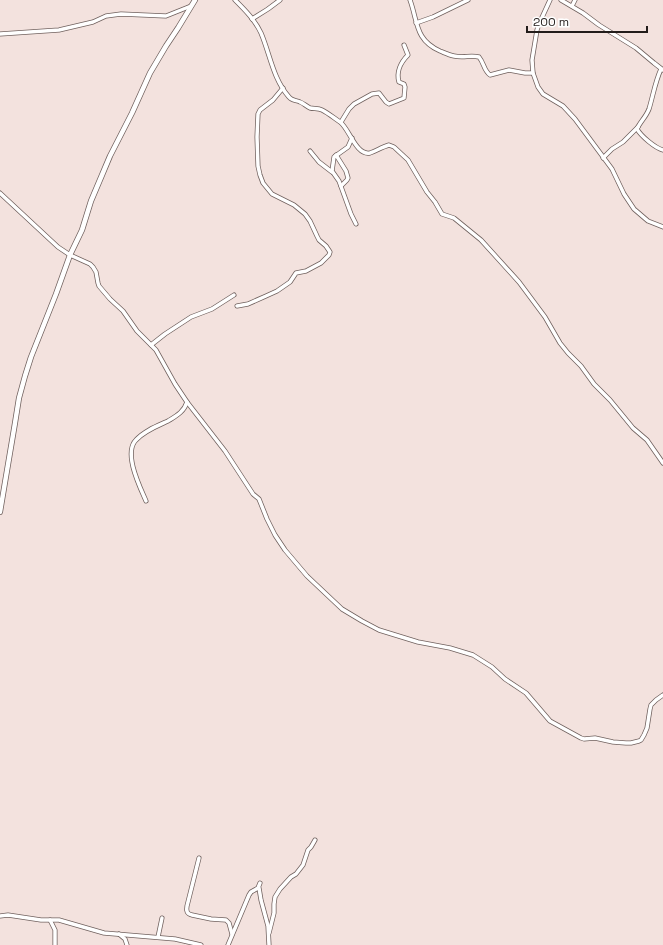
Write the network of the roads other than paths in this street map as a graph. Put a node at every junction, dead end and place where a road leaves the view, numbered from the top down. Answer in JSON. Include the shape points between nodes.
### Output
{"nodes":[{"id":1,"x":195,"y":0,"type":"edge"},
{"id":2,"x":235,"y":0,"type":"edge"},
{"id":3,"x":280,"y":0,"type":"edge"},
{"id":4,"x":410,"y":0,"type":"edge"},
{"id":5,"x":468,"y":0,"type":"edge"},
{"id":6,"x":550,"y":0,"type":"edge"},
{"id":7,"x":561,"y":0,"type":"edge"},
{"id":8,"x":575,"y":0,"type":"edge"},
{"id":9,"x":191,"y":6,"type":"junction"},
{"id":10,"x":572,"y":6,"type":"junction"},
{"id":11,"x":252,"y":19,"type":"junction"},
{"id":12,"x":416,"y":23,"type":"junction"},
{"id":13,"x":0,"y":34,"type":"edge"},
{"id":14,"x":404,"y":45,"type":"dead end"},
{"id":15,"x":662,"y":69,"type":"edge"},
{"id":16,"x":533,"y":73,"type":"junction"},
{"id":17,"x":283,"y":88,"type":"junction"},
{"id":18,"x":341,"y":122,"type":"junction"},
{"id":19,"x":638,"y":127,"type":"junction"},
{"id":20,"x":352,"y":138,"type":"junction"},
{"id":21,"x":663,"y":150,"type":"edge"},
{"id":22,"x":310,"y":151,"type":"dead end"},
{"id":23,"x":336,"y":155,"type":"junction"},
{"id":24,"x":603,"y":158,"type":"junction"},
{"id":25,"x":332,"y":172,"type":"junction"},
{"id":26,"x":341,"y":186,"type":"junction"},
{"id":27,"x":0,"y":193,"type":"edge"},
{"id":28,"x":356,"y":224,"type":"dead end"},
{"id":29,"x":663,"y":227,"type":"edge"},
{"id":30,"x":70,"y":255,"type":"junction"},
{"id":31,"x":234,"y":295,"type":"dead end"},
{"id":32,"x":237,"y":306,"type":"dead end"},
{"id":33,"x":151,"y":345,"type":"junction"},
{"id":34,"x":187,"y":402,"type":"junction"},
{"id":35,"x":663,"y":462,"type":"edge"},
{"id":36,"x":146,"y":501,"type":"dead end"},
{"id":37,"x":0,"y":512,"type":"edge"},
{"id":38,"x":663,"y":695,"type":"edge"},
{"id":39,"x":315,"y":840,"type":"dead end"},
{"id":40,"x":199,"y":858,"type":"dead end"},
{"id":41,"x":260,"y":883,"type":"dead end"},
{"id":42,"x":259,"y":888,"type":"junction"},
{"id":43,"x":0,"y":916,"type":"edge"},
{"id":44,"x":162,"y":918,"type":"dead end"},
{"id":45,"x":50,"y":920,"type":"junction"},
{"id":46,"x":118,"y":933,"type":"junction"},
{"id":47,"x":269,"y":933,"type":"junction"},
{"id":48,"x":232,"y":934,"type":"junction"},
{"id":49,"x":158,"y":937,"type":"junction"},
{"id":50,"x":55,"y":945,"type":"edge"},
{"id":51,"x":127,"y":945,"type":"edge"},
{"id":52,"x":201,"y":945,"type":"edge"},
{"id":53,"x":228,"y":945,"type":"edge"},
{"id":54,"x":269,"y":945,"type":"edge"}],
"edges":[{"from":1,"to":9,"type":"main road"},
{"from":2,"to":11,"type":"street"},
{"from":3,"to":11,"type":"street"},
{"from":4,"to":12,"type":"street"},
{"from":5,"to":12,"type":"street"},
{"from":6,"to":16,"type":"street","via":[[537,30],[532,60]]},
{"from":7,"to":10,"type":"street"},
{"from":8,"to":10,"type":"street"},
{"from":9,"to":13,"type":"street","via":[[166,16],[121,14],[59,30]]},
{"from":9,"to":30,"type":"main road","via":[[150,73],[103,172]]},
{"from":10,"to":15,"type":"street","via":[[636,48]]},
{"from":11,"to":17,"type":"street"},
{"from":12,"to":16,"type":"street","via":[[423,39],[430,46],[453,56],[479,57],[488,74],[509,70]]},
{"from":14,"to":18,"type":"street","via":[[408,55],[399,66],[398,78],[405,87],[404,98],[388,104],[379,93],[372,94],[352,106]]},
{"from":15,"to":19,"type":"street","via":[[649,110]]},
{"from":16,"to":24,"type":"street","via":[[543,94],[563,106]]},
{"from":17,"to":18,"type":"street","via":[[290,99],[311,108],[321,109]]},
{"from":17,"to":32,"type":"street","via":[[258,114],[256,137],[260,175],[272,194],[305,214],[319,240],[330,253],[321,263],[296,273],[290,282],[277,292]]},
{"from":18,"to":20,"type":"street"},
{"from":19,"to":21,"type":"street","via":[[640,133]]},
{"from":19,"to":24,"type":"street"},
{"from":20,"to":23,"type":"street","via":[[348,147]]},
{"from":20,"to":35,"type":"street","via":[[363,152],[370,153],[388,145],[406,158],[440,211],[454,218],[481,240],[511,272],[545,317],[560,343],[633,428],[647,440]]},
{"from":22,"to":25,"type":"street"},
{"from":23,"to":25,"type":"street"},
{"from":23,"to":26,"type":"street","via":[[348,178]]},
{"from":24,"to":29,"type":"street","via":[[634,209],[648,221]]},
{"from":25,"to":26,"type":"street"},
{"from":26,"to":28,"type":"street"},
{"from":27,"to":30,"type":"street"},
{"from":30,"to":33,"type":"street","via":[[93,267],[99,286]]},
{"from":30,"to":37,"type":"main road","via":[[31,357],[19,398]]},
{"from":31,"to":33,"type":"street","via":[[212,309],[187,320]]},
{"from":33,"to":34,"type":"street"},
{"from":34,"to":36,"type":"street","via":[[180,414],[140,436],[132,445],[131,456],[135,473]]},
{"from":34,"to":38,"type":"street","via":[[259,499],[275,535],[285,550],[307,576],[342,609],[379,630],[473,655],[526,693],[550,721],[584,739],[595,738],[626,743],[641,740],[647,728],[651,705]]},
{"from":39,"to":47,"type":"street","via":[[300,869],[275,897]]},
{"from":40,"to":48,"type":"street","via":[[187,906],[188,914],[226,920]]},
{"from":41,"to":42,"type":"street"},
{"from":42,"to":47,"type":"street"},
{"from":42,"to":48,"type":"street","via":[[250,893]]},
{"from":43,"to":45,"type":"street"},
{"from":44,"to":49,"type":"street"},
{"from":45,"to":46,"type":"street"},
{"from":45,"to":50,"type":"street","via":[[55,930]]},
{"from":46,"to":49,"type":"street"},
{"from":46,"to":51,"type":"street"},
{"from":47,"to":54,"type":"street"},
{"from":48,"to":53,"type":"street"},
{"from":49,"to":52,"type":"street"}]}
